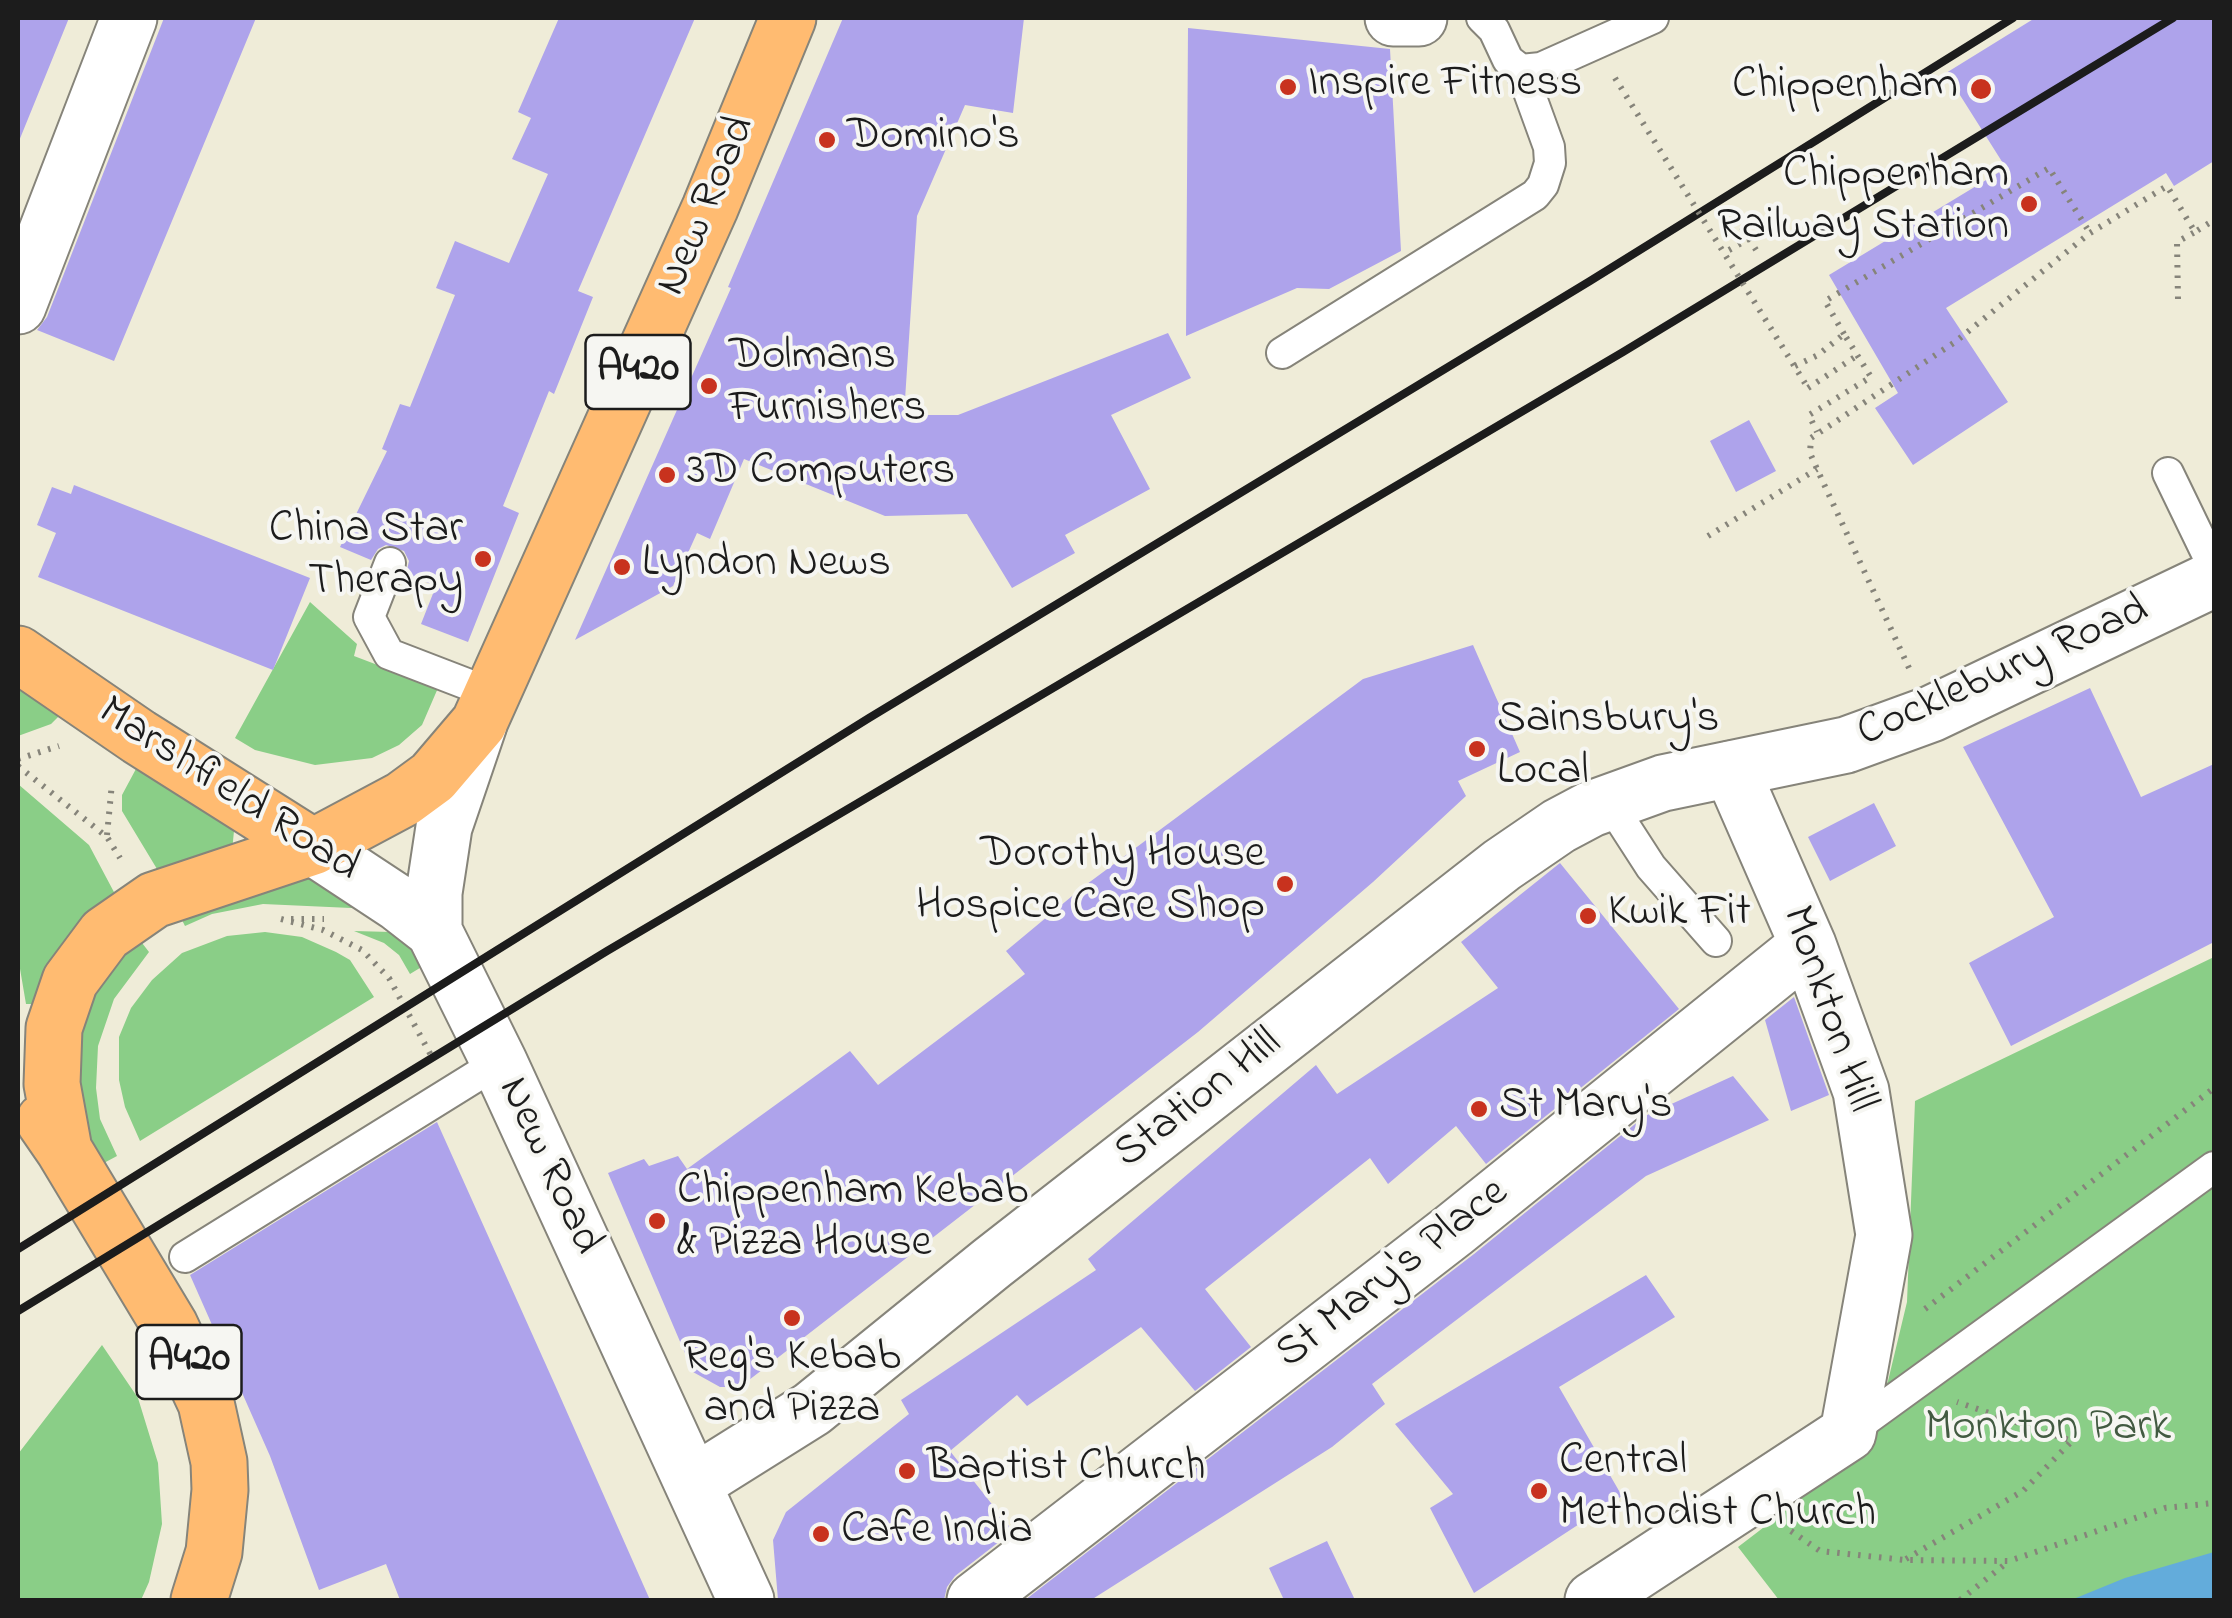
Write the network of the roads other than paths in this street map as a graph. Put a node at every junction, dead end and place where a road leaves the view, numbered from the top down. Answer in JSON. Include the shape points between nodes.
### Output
{"nodes":[{"id":1,"x":129,"y":18,"type":"edge"},
{"id":2,"x":788,"y":18,"type":"edge"},
{"id":3,"x":1393,"y":18,"type":"edge"},
{"id":4,"x":1419,"y":18,"type":"edge"},
{"id":5,"x":1482,"y":18,"type":"edge"},
{"id":6,"x":1653,"y":18,"type":"edge"},
{"id":7,"x":1521,"y":70,"type":"junction"},
{"id":8,"x":18,"y":306,"type":"edge"},
{"id":9,"x":1282,"y":353,"type":"dead end"},
{"id":10,"x":2168,"y":473,"type":"dead end"},
{"id":11,"x":390,"y":563,"type":"dead end"},
{"id":12,"x":2214,"y":568,"type":"edge"},
{"id":13,"x":2214,"y":579,"type":"edge"},
{"id":14,"x":18,"y":654,"type":"edge"},
{"id":15,"x":486,"y":709,"type":"junction"},
{"id":16,"x":1731,"y":769,"type":"junction"},
{"id":17,"x":1610,"y":802,"type":"junction"},
{"id":18,"x":313,"y":847,"type":"junction"},
{"id":19,"x":434,"y":932,"type":"junction"},
{"id":20,"x":1716,"y":941,"type":"dead end"},
{"id":21,"x":1808,"y":945,"type":"junction"},
{"id":22,"x":499,"y":1062,"type":"junction"},
{"id":23,"x":18,"y":1075,"type":"edge"},
{"id":24,"x":64,"y":1150,"type":"junction"},
{"id":25,"x":2214,"y":1166,"type":"edge"},
{"id":26,"x":186,"y":1257,"type":"dead end"},
{"id":27,"x":1848,"y":1433,"type":"junction"},
{"id":28,"x":694,"y":1483,"type":"junction"},
{"id":29,"x":199,"y":1600,"type":"edge"},
{"id":30,"x":746,"y":1600,"type":"edge"},
{"id":31,"x":976,"y":1600,"type":"edge"},
{"id":32,"x":1593,"y":1600,"type":"edge"}],
"edges":[{"from":1,"to":8,"type":"street"},
{"from":2,"to":15,"type":"main road","name":"New Road","number":"A420"},
{"from":3,"to":4,"type":"street"},
{"from":5,"to":7,"type":"lane"},
{"from":6,"to":7,"type":"lane","via":[[1541,68]]},
{"from":7,"to":9,"type":"lane","via":[[1550,155],[1535,195]]},
{"from":10,"to":12,"type":"lane"},
{"from":11,"to":15,"type":"lane","via":[[369,617],[389,654]]},
{"from":13,"to":16,"type":"street","name":"Cocklebury Road","via":[[1931,714],[1846,744]]},
{"from":14,"to":18,"type":"main road","name":"Marshfield Road"},
{"from":15,"to":18,"type":"main road","name":"New Road","number":"A420","via":[[456,753],[421,787]]},
{"from":15,"to":19,"type":"street","name":"New Road","via":[[444,826]]},
{"from":16,"to":17,"type":"street","name":"Station Hill"},
{"from":16,"to":21,"type":"street","name":"Monkton Hill"},
{"from":17,"to":20,"type":"lane","via":[[1651,867]]},
{"from":17,"to":28,"type":"street","name":"Station Hill","via":[[1515,855],[812,1408]]},
{"from":18,"to":19,"type":"street","name":"Marshfield Road"},
{"from":18,"to":24,"type":"main road","number":"A420","via":[[154,900],[90,950],[62,996],[52,1044]]},
{"from":19,"to":22,"type":"street","name":"New Road"},
{"from":21,"to":27,"type":"street","name":"Monkton Hill","via":[[1862,1091],[1884,1235]]},
{"from":21,"to":31,"type":"street","name":"St Mary's Place"},
{"from":22,"to":26,"type":"lane"},
{"from":22,"to":28,"type":"street","name":"New Road"},
{"from":23,"to":24,"type":"main road","number":"A420"},
{"from":24,"to":29,"type":"main road","number":"A420","via":[[178,1340],[206,1404],[220,1490],[214,1552]]},
{"from":25,"to":27,"type":"lane"},
{"from":27,"to":32,"type":"street"},
{"from":28,"to":30,"type":"street","name":"New Road"}]}
